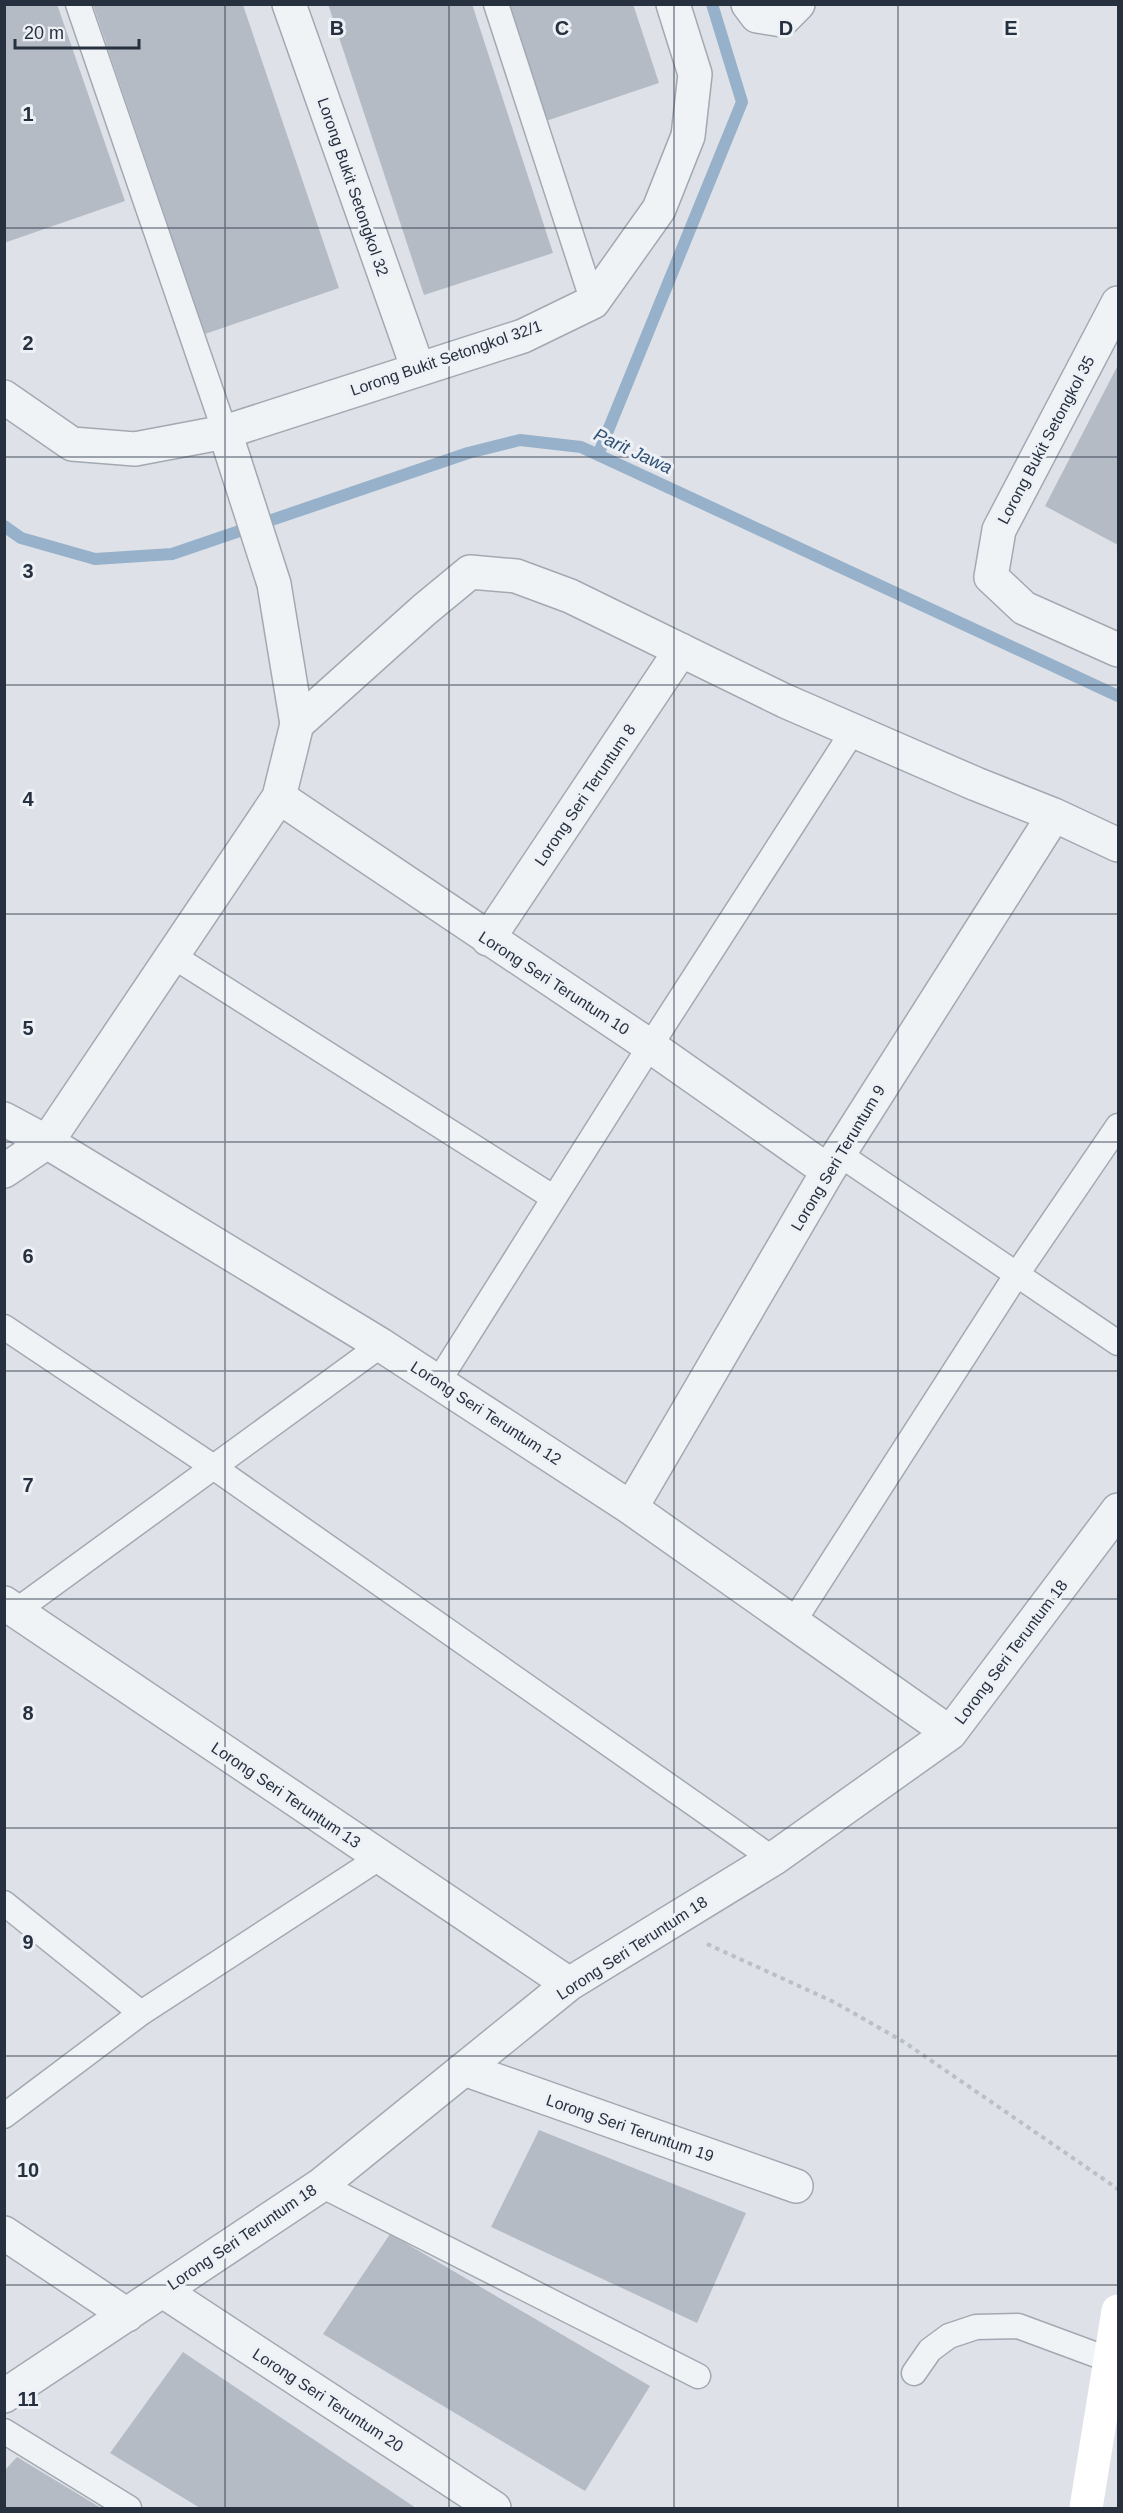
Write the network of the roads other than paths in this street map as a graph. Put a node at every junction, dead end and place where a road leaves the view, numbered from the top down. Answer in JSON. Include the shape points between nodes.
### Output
{"nodes":[{"id":1,"x":78,"y":4,"type":"edge"},
{"id":2,"x":289,"y":4,"type":"edge"},
{"id":3,"x":496,"y":4,"type":"edge"},
{"id":4,"x":673,"y":4,"type":"edge"},
{"id":5,"x":747,"y":4,"type":"edge"},
{"id":6,"x":798,"y":4,"type":"edge"},
{"id":7,"x":593,"y":302,"type":"junction"},
{"id":8,"x":1119,"y":303,"type":"edge"},
{"id":9,"x":418,"y":369,"type":"junction"},
{"id":10,"x":4,"y":397,"type":"edge"},
{"id":11,"x":225,"y":432,"type":"junction"},
{"id":12,"x":681,"y":650,"type":"junction"},
{"id":13,"x":1119,"y":650,"type":"edge"},
{"id":14,"x":297,"y":724,"type":"junction"},
{"id":15,"x":853,"y":731,"type":"junction"},
{"id":16,"x":279,"y":797,"type":"junction"},
{"id":17,"x":1054,"y":815,"type":"junction"},
{"id":18,"x":1119,"y":845,"type":"edge"},
{"id":19,"x":488,"y":939,"type":"junction"},
{"id":20,"x":173,"y":956,"type":"junction"},
{"id":21,"x":650,"y":1046,"type":"junction"},
{"id":22,"x":4,"y":1119,"type":"edge"},
{"id":23,"x":1119,"y":1126,"type":"edge"},
{"id":24,"x":47,"y":1142,"type":"junction"},
{"id":25,"x":834,"y":1162,"type":"junction"},
{"id":26,"x":4,"y":1171,"type":"edge"},
{"id":27,"x":554,"y":1198,"type":"junction"},
{"id":28,"x":1017,"y":1274,"type":"junction"},
{"id":29,"x":4,"y":1327,"type":"edge"},
{"id":30,"x":1119,"y":1343,"type":"edge"},
{"id":31,"x":381,"y":1345,"type":"junction"},
{"id":32,"x":438,"y":1382,"type":"junction"},
{"id":33,"x":212,"y":1466,"type":"junction"},
{"id":34,"x":632,"y":1508,"type":"junction"},
{"id":35,"x":1119,"y":1510,"type":"edge"},
{"id":36,"x":8,"y":1611,"type":"edge"},
{"id":37,"x":794,"y":1621,"type":"junction"},
{"id":38,"x":950,"y":1733,"type":"junction"},
{"id":39,"x":379,"y":1858,"type":"junction"},
{"id":40,"x":773,"y":1859,"type":"junction"},
{"id":41,"x":4,"y":1903,"type":"edge"},
{"id":42,"x":568,"y":1984,"type":"junction"},
{"id":43,"x":141,"y":2013,"type":"junction"},
{"id":44,"x":464,"y":2070,"type":"junction"},
{"id":45,"x":4,"y":2116,"type":"edge"},
{"id":46,"x":321,"y":2185,"type":"junction"},
{"id":47,"x":796,"y":2186,"type":"dead end"},
{"id":48,"x":4,"y":2233,"type":"edge"},
{"id":49,"x":163,"y":2291,"type":"junction"},
{"id":50,"x":1119,"y":2311,"type":"edge"},
{"id":51,"x":127,"y":2315,"type":"junction"},
{"id":52,"x":1110,"y":2360,"type":"junction"},
{"id":53,"x":914,"y":2373,"type":"dead end"},
{"id":54,"x":698,"y":2376,"type":"dead end"},
{"id":55,"x":4,"y":2396,"type":"edge"},
{"id":56,"x":1108,"y":2429,"type":"edge"},
{"id":57,"x":4,"y":2431,"type":"edge"},
{"id":58,"x":129,"y":2508,"type":"edge"},
{"id":59,"x":494,"y":2508,"type":"edge"},
{"id":60,"x":1086,"y":2508,"type":"edge"}],
"edges":[{"from":1,"to":11,"type":"lane"},
{"from":2,"to":9,"type":"street","name":"Lorong Bukit Setongkol 32"},
{"from":3,"to":7,"type":"lane"},
{"from":4,"to":7,"type":"street","name":"Lorong Bukit Setongkol 32/1","via":[[695,74],[688,136],[658,209]]},
{"from":5,"to":6,"type":"street","via":[[757,16],[782,20]]},
{"from":7,"to":9,"type":"street","name":"Lorong Bukit Setongkol 32/1","via":[[523,336]]},
{"from":8,"to":13,"type":"street","name":"Lorong Bukit Setongkol 35","via":[[999,530],[991,577],[1024,608]]},
{"from":9,"to":11,"type":"street","name":"Lorong Bukit Setongkol 32/1"},
{"from":10,"to":11,"type":"street","name":"Lorong Bukit Setongkol 32/1","via":[[72,444],[135,448]]},
{"from":11,"to":14,"type":"street","via":[[274,584]]},
{"from":12,"to":14,"type":"street","via":[[570,596],[516,576],[470,572]]},
{"from":12,"to":15,"type":"street"},
{"from":12,"to":19,"type":"street","name":"Lorong Seri Teruntum 8"},
{"from":14,"to":16,"type":"street"},
{"from":15,"to":17,"type":"street"},
{"from":15,"to":21,"type":"lane"},
{"from":16,"to":19,"type":"street","name":"Lorong Seri Teruntum 10"},
{"from":16,"to":20,"type":"street"},
{"from":17,"to":18,"type":"street"},
{"from":17,"to":25,"type":"street","name":"Lorong Seri Teruntum 9"},
{"from":19,"to":21,"type":"street","name":"Lorong Seri Teruntum 10"},
{"from":20,"to":24,"type":"street"},
{"from":20,"to":27,"type":"lane"},
{"from":21,"to":25,"type":"street","name":"Lorong Seri Teruntum 10"},
{"from":21,"to":27,"type":"lane"},
{"from":22,"to":24,"type":"street","name":"Lorong Seri Teruntum 12"},
{"from":23,"to":28,"type":"lane"},
{"from":24,"to":26,"type":"street"},
{"from":24,"to":31,"type":"street","name":"Lorong Seri Teruntum 12"},
{"from":25,"to":28,"type":"lane"},
{"from":25,"to":34,"type":"street","name":"Lorong Seri Teruntum 9"},
{"from":27,"to":32,"type":"lane"},
{"from":28,"to":30,"type":"lane"},
{"from":28,"to":37,"type":"lane"},
{"from":29,"to":33,"type":"lane"},
{"from":31,"to":32,"type":"street","name":"Lorong Seri Teruntum 12"},
{"from":31,"to":33,"type":"lane"},
{"from":32,"to":34,"type":"street","name":"Lorong Seri Teruntum 12"},
{"from":33,"to":36,"type":"lane"},
{"from":33,"to":40,"type":"lane"},
{"from":34,"to":37,"type":"street","name":"Lorong Seri Teruntum 12"},
{"from":35,"to":38,"type":"street","name":"Lorong Seri Teruntum 18"},
{"from":36,"to":39,"type":"street","name":"Lorong Seri Teruntum 13"},
{"from":37,"to":38,"type":"street","name":"Lorong Seri Teruntum 12"},
{"from":38,"to":40,"type":"street","name":"Lorong Seri Teruntum 18"},
{"from":39,"to":42,"type":"street","name":"Lorong Seri Teruntum 13"},
{"from":39,"to":43,"type":"lane"},
{"from":40,"to":42,"type":"street","name":"Lorong Seri Teruntum 18"},
{"from":41,"to":43,"type":"lane"},
{"from":42,"to":44,"type":"street","name":"Lorong Seri Teruntum 18"},
{"from":43,"to":45,"type":"lane"},
{"from":44,"to":46,"type":"street","name":"Lorong Seri Teruntum 18"},
{"from":44,"to":47,"type":"street","name":"Lorong Seri Teruntum 19"},
{"from":46,"to":49,"type":"street","name":"Lorong Seri Teruntum 18"},
{"from":46,"to":54,"type":"lane"},
{"from":48,"to":51,"type":"street"},
{"from":49,"to":51,"type":"street","name":"Lorong Seri Teruntum 18"},
{"from":49,"to":59,"type":"street","name":"Lorong Seri Teruntum 20"},
{"from":50,"to":52,"type":"main road"},
{"from":51,"to":55,"type":"street","name":"Lorong Seri Teruntum 18"},
{"from":52,"to":53,"type":"lane","via":[[1018,2326],[976,2327],[949,2336],[930,2350]]},
{"from":52,"to":56,"type":"main road"},
{"from":56,"to":60,"type":"main road"},
{"from":57,"to":58,"type":"lane"}]}
